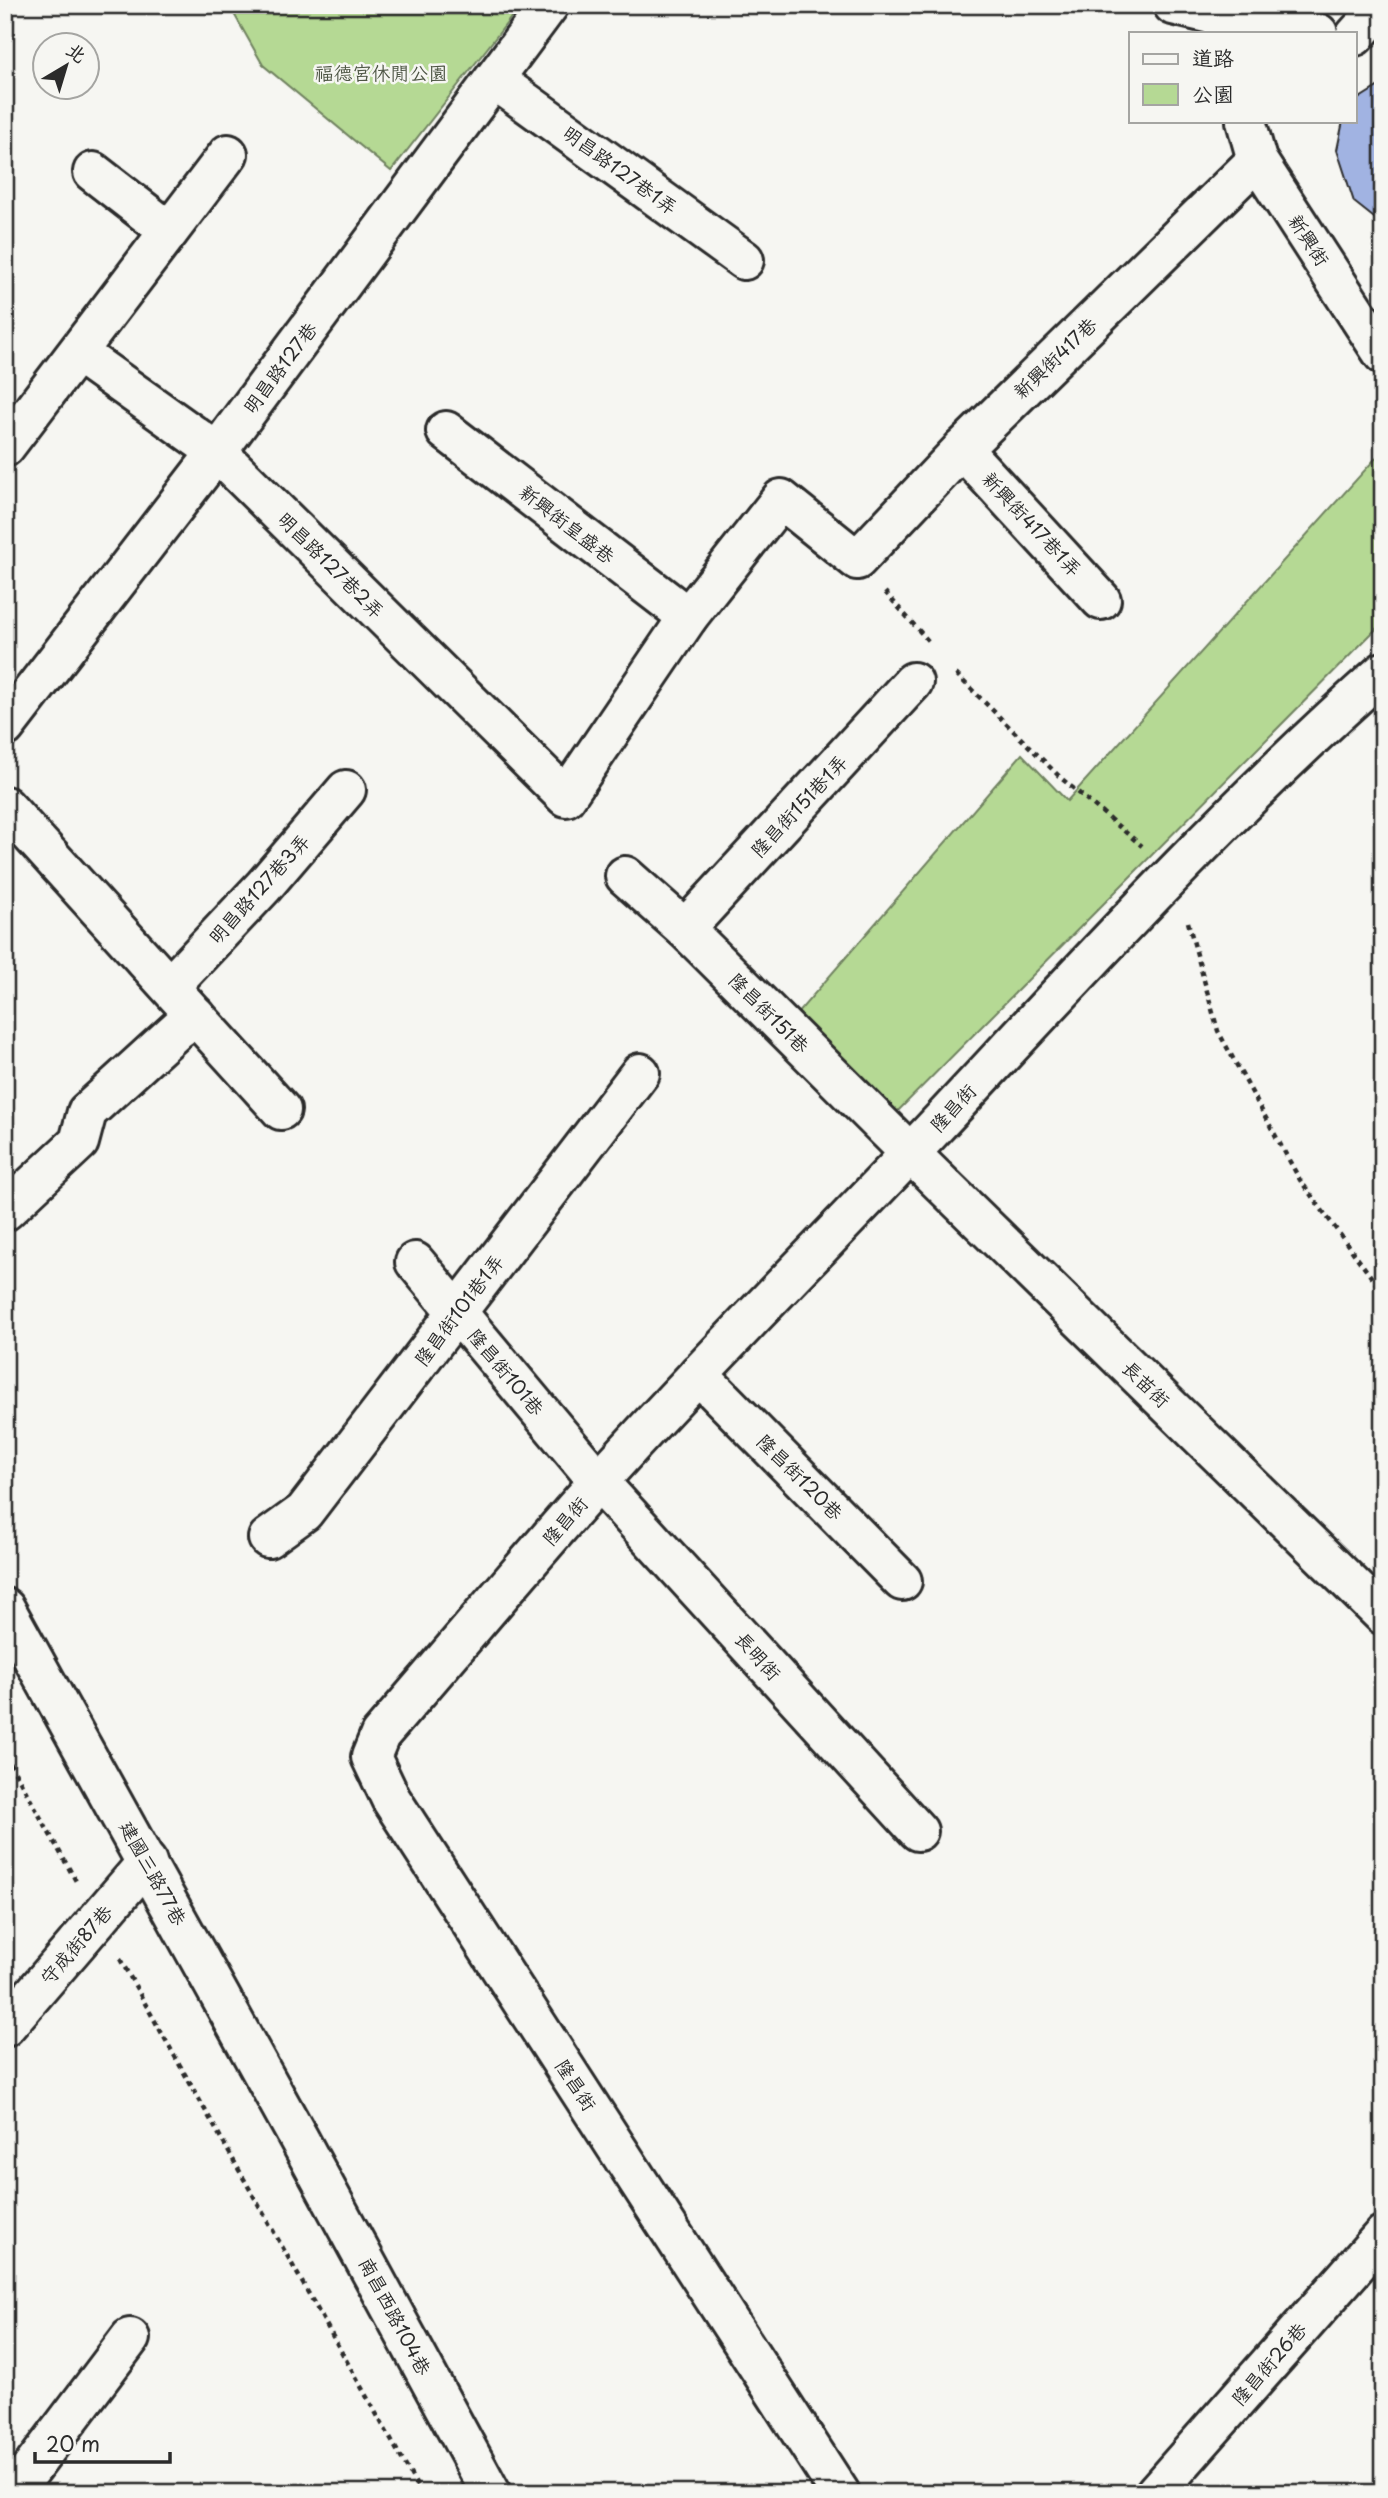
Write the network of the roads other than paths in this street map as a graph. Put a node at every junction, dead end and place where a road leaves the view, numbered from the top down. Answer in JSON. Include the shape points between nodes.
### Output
{"nodes":[{"id":1,"x":549,"y":5,"type":"edge"},
{"id":2,"x":1173,"y":5,"type":"edge"},
{"id":3,"x":1383,"y":5,"type":"edge"},
{"id":4,"x":1217,"y":18,"type":"edge"},
{"id":5,"x":1311,"y":32,"type":"edge"},
{"id":6,"x":1356,"y":37,"type":"edge"},
{"id":7,"x":1356,"y":38,"type":"edge"},
{"id":8,"x":1383,"y":46,"type":"edge"},
{"id":9,"x":495,"y":80,"type":"junction"},
{"id":10,"x":1245,"y":122,"type":"edge"},
{"id":11,"x":228,"y":154,"type":"dead end"},
{"id":12,"x":1257,"y":160,"type":"junction"},
{"id":13,"x":93,"y":172,"type":"dead end"},
{"id":14,"x":169,"y":231,"type":"junction"},
{"id":15,"x":744,"y":260,"type":"dead end"},
{"id":16,"x":78,"y":353,"type":"junction"},
{"id":17,"x":1383,"y":355,"type":"edge"},
{"id":18,"x":446,"y":431,"type":"dead end"},
{"id":19,"x":5,"y":447,"type":"edge"},
{"id":20,"x":962,"y":449,"type":"junction"},
{"id":21,"x":217,"y":452,"type":"junction"},
{"id":22,"x":1101,"y":600,"type":"dead end"},
{"id":23,"x":688,"y":617,"type":"junction"},
{"id":24,"x":1383,"y":672,"type":"edge"},
{"id":25,"x":913,"y":682,"type":"dead end"},
{"id":26,"x":5,"y":727,"type":"edge"},
{"id":27,"x":346,"y":790,"type":"dead end"},
{"id":28,"x":5,"y":806,"type":"edge"},
{"id":29,"x":625,"y":876,"type":"dead end"},
{"id":30,"x":685,"y":929,"type":"junction"},
{"id":31,"x":170,"y":986,"type":"junction"},
{"id":32,"x":196,"y":1016,"type":"junction"},
{"id":33,"x":640,"y":1073,"type":"dead end"},
{"id":34,"x":281,"y":1110,"type":"dead end"},
{"id":35,"x":910,"y":1153,"type":"junction"},
{"id":36,"x":5,"y":1212,"type":"edge"},
{"id":37,"x":415,"y":1262,"type":"dead end"},
{"id":38,"x":456,"y":1314,"type":"junction"},
{"id":39,"x":698,"y":1374,"type":"junction"},
{"id":40,"x":599,"y":1482,"type":"junction"},
{"id":41,"x":268,"y":1538,"type":"dead end"},
{"id":42,"x":902,"y":1581,"type":"dead end"},
{"id":43,"x":5,"y":1608,"type":"edge"},
{"id":44,"x":1383,"y":1615,"type":"edge"},
{"id":45,"x":918,"y":1831,"type":"dead end"},
{"id":46,"x":147,"y":1862,"type":"junction"},
{"id":47,"x":5,"y":2027,"type":"edge"},
{"id":48,"x":299,"y":2139,"type":"joint"},
{"id":49,"x":1383,"y":2235,"type":"edge"},
{"id":50,"x":130,"y":2338,"type":"dead end"},
{"id":51,"x":13,"y":2493,"type":"edge"},
{"id":52,"x":491,"y":2493,"type":"edge"},
{"id":53,"x":840,"y":2493,"type":"edge"},
{"id":54,"x":1155,"y":2493,"type":"edge"}],
"edges":[{"from":1,"to":9,"type":"street","name":"明昌路127巷"},
{"from":2,"to":4,"type":"street"},
{"from":3,"to":6,"type":"street"},
{"from":4,"to":5,"type":"street"},
{"from":7,"to":8,"type":"street"},
{"from":9,"to":15,"type":"street","name":"明昌路127巷1弄"},
{"from":9,"to":21,"type":"street","name":"明昌路127巷"},
{"from":10,"to":12,"type":"street","name":"新興街"},
{"from":11,"to":14,"type":"street"},
{"from":12,"to":17,"type":"street","name":"新興街"},
{"from":12,"to":20,"type":"street","name":"新興街417巷"},
{"from":13,"to":14,"type":"street"},
{"from":14,"to":16,"type":"street"},
{"from":16,"to":19,"type":"street"},
{"from":16,"to":21,"type":"street","name":"明昌路127巷2弄"},
{"from":18,"to":23,"type":"street","name":"新興街皇盛巷"},
{"from":20,"to":22,"type":"street","name":"新興街417巷1弄"},
{"from":20,"to":23,"type":"street","name":"新興街417巷","via":[[857,560],[780,499]]},
{"from":21,"to":23,"type":"street","name":"明昌路127巷2弄","via":[[566,797]]},
{"from":21,"to":26,"type":"street","name":"明昌路127巷"},
{"from":24,"to":35,"type":"street","name":"隆昌街","via":[[1174,873]]},
{"from":25,"to":30,"type":"street","name":"隆昌街151巷1弄"},
{"from":27,"to":31,"type":"street","name":"明昌路127巷3弄"},
{"from":28,"to":31,"type":"street"},
{"from":29,"to":30,"type":"street","name":"隆昌街151巷"},
{"from":30,"to":35,"type":"street","name":"隆昌街151巷"},
{"from":31,"to":32,"type":"street"},
{"from":32,"to":34,"type":"street"},
{"from":32,"to":36,"type":"street","via":[[87,1112],[79,1142]]},
{"from":33,"to":38,"type":"street","name":"隆昌街101巷1弄"},
{"from":35,"to":39,"type":"street","name":"隆昌街"},
{"from":35,"to":44,"type":"street","name":"長苗街"},
{"from":37,"to":38,"type":"street","name":"隆昌街101巷"},
{"from":38,"to":40,"type":"street","name":"隆昌街101巷"},
{"from":38,"to":41,"type":"street","name":"隆昌街101巷1弄","via":[[304,1512]]},
{"from":39,"to":40,"type":"street","name":"隆昌街"},
{"from":39,"to":42,"type":"street","name":"隆昌街120巷"},
{"from":40,"to":45,"type":"street","name":"長明街"},
{"from":40,"to":53,"type":"street","name":"隆昌街","via":[[380,1735],[371,1757],[391,1799]]},
{"from":43,"to":46,"type":"street","name":"建國三路77巷"},
{"from":46,"to":47,"type":"street","name":"守成街87巷"},
{"from":46,"to":48,"type":"street","name":"建國三路77巷"},
{"from":48,"to":52,"type":"street","name":"南昌西路104巷"},
{"from":49,"to":54,"type":"street","name":"隆昌街26巷"},
{"from":50,"to":51,"type":"street"}]}
